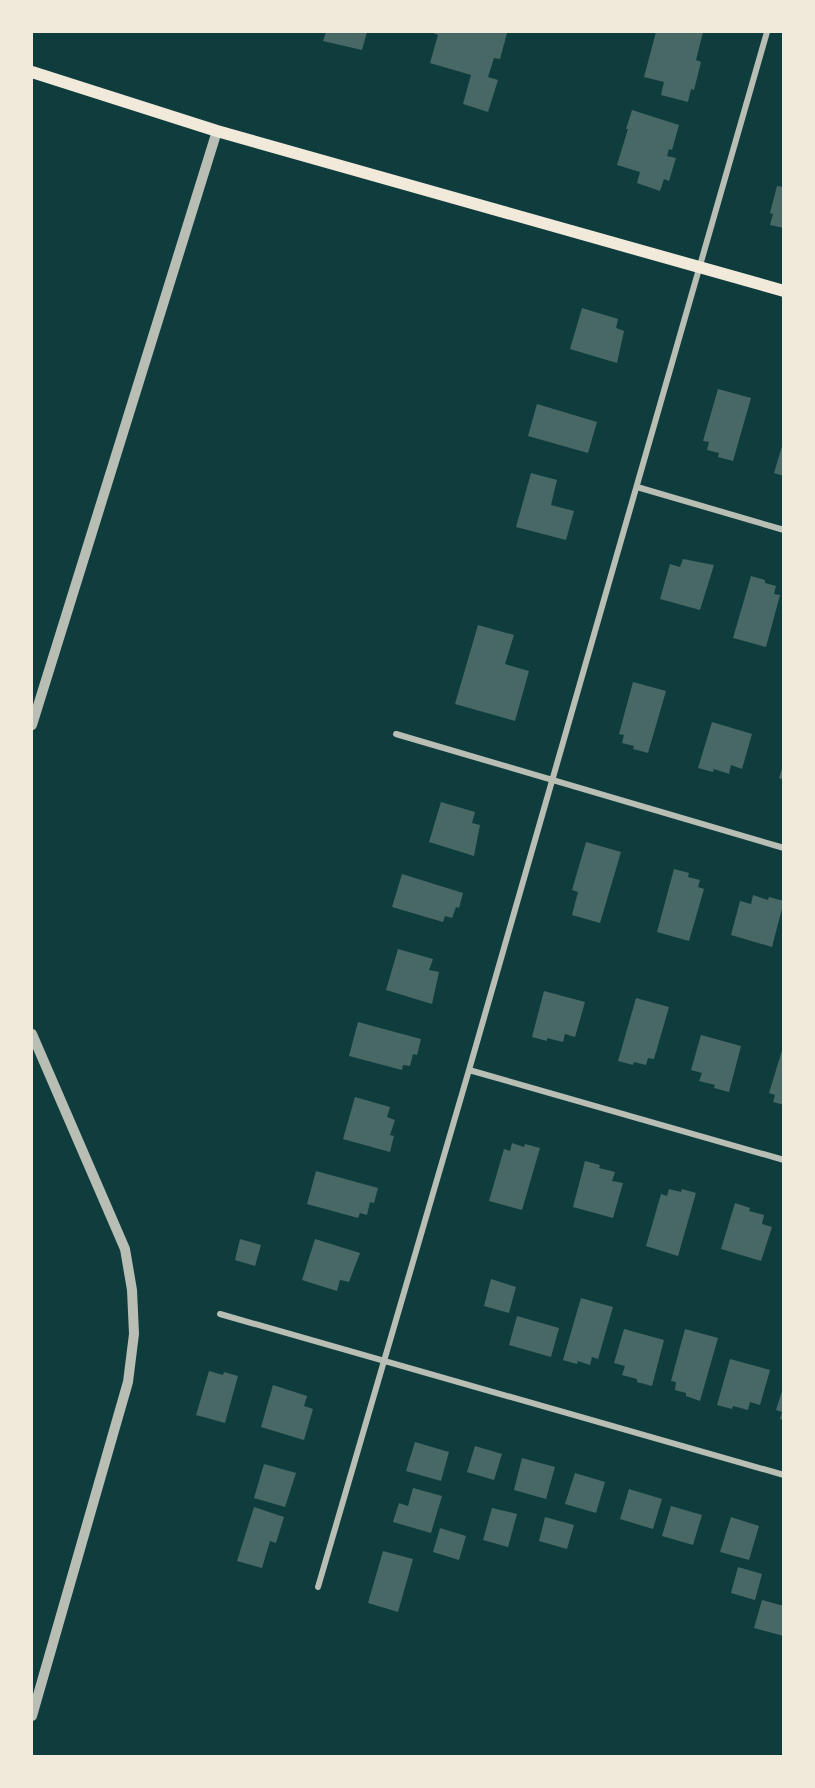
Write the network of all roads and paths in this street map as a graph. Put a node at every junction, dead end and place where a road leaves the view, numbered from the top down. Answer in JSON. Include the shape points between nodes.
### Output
{"nodes":[{"id":1,"x":767,"y":32,"type":"edge"},
{"id":2,"x":32,"y":72,"type":"edge"},
{"id":3,"x":217,"y":131,"type":"junction"},
{"id":4,"x":699,"y":268,"type":"junction"},
{"id":5,"x":783,"y":291,"type":"edge"},
{"id":6,"x":637,"y":487,"type":"junction"},
{"id":7,"x":783,"y":530,"type":"edge"},
{"id":8,"x":32,"y":725,"type":"edge"},
{"id":9,"x":396,"y":734,"type":"dead end"},
{"id":10,"x":553,"y":780,"type":"junction"},
{"id":11,"x":783,"y":848,"type":"edge"},
{"id":12,"x":32,"y":1034,"type":"edge"},
{"id":13,"x":469,"y":1070,"type":"junction"},
{"id":14,"x":783,"y":1160,"type":"edge"},
{"id":15,"x":220,"y":1314,"type":"dead end"},
{"id":16,"x":384,"y":1361,"type":"junction"},
{"id":17,"x":783,"y":1476,"type":"edge"},
{"id":18,"x":318,"y":1587,"type":"dead end"},
{"id":19,"x":32,"y":1716,"type":"edge"}],
"edges":[{"from":1,"to":4,"type":"street"},
{"from":2,"to":3,"type":"main road"},
{"from":3,"to":4,"type":"main road"},
{"from":3,"to":8,"type":"street"},
{"from":4,"to":5,"type":"main road"},
{"from":4,"to":6,"type":"street"},
{"from":6,"to":7,"type":"street"},
{"from":6,"to":10,"type":"street"},
{"from":9,"to":10,"type":"street"},
{"from":10,"to":11,"type":"street"},
{"from":10,"to":13,"type":"street"},
{"from":12,"to":19,"type":"street","via":[[125,1249],[134,1334],[128,1382]]},
{"from":13,"to":14,"type":"street"},
{"from":13,"to":16,"type":"street"},
{"from":15,"to":16,"type":"street"},
{"from":16,"to":17,"type":"street"},
{"from":16,"to":18,"type":"street"}]}
